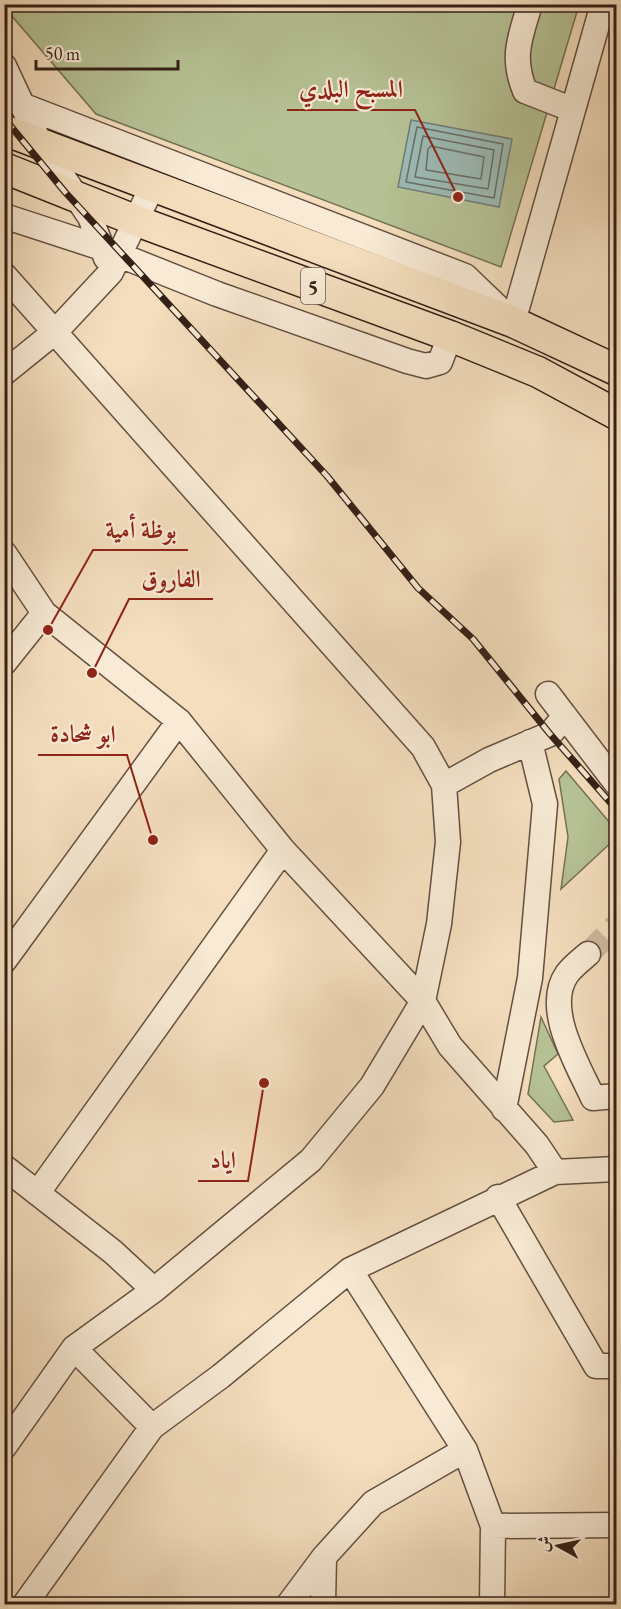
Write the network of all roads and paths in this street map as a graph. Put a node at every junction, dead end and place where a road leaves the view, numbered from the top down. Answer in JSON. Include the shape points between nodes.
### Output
{"nodes":[{"id":1,"x":530,"y":4,"type":"edge"},
{"id":2,"x":603,"y":4,"type":"edge"},
{"id":3,"x":4,"y":66,"type":"edge"},
{"id":4,"x":14,"y":100,"type":"edge"},
{"id":5,"x":571,"y":109,"type":"junction"},
{"id":6,"x":4,"y":130,"type":"edge"},
{"id":7,"x":40,"y":143,"type":"junction"},
{"id":8,"x":4,"y":168,"type":"edge"},
{"id":9,"x":153,"y":185,"type":"junction"},
{"id":10,"x":77,"y":197,"type":"junction"},
{"id":11,"x":4,"y":216,"type":"edge"},
{"id":12,"x":137,"y":221,"type":"junction"},
{"id":13,"x":111,"y":258,"type":"junction"},
{"id":14,"x":4,"y":275,"type":"edge"},
{"id":15,"x":513,"y":322,"type":"junction"},
{"id":16,"x":56,"y":331,"type":"junction"},
{"id":17,"x":450,"y":336,"type":"junction"},
{"id":18,"x":616,"y":370,"type":"edge"},
{"id":19,"x":4,"y":374,"type":"edge"},
{"id":20,"x":616,"y":414,"type":"edge"},
{"id":21,"x":4,"y":552,"type":"edge"},
{"id":22,"x":44,"y":613,"type":"junction"},
{"id":23,"x":4,"y":663,"type":"edge"},
{"id":24,"x":548,"y":694,"type":"dead end"},
{"id":25,"x":565,"y":716,"type":"junction"},
{"id":26,"x":178,"y":721,"type":"junction"},
{"id":27,"x":530,"y":742,"type":"junction"},
{"id":28,"x":616,"y":783,"type":"edge"},
{"id":29,"x":444,"y":786,"type":"junction"},
{"id":30,"x":283,"y":850,"type":"junction"},
{"id":31,"x":588,"y":954,"type":"tunnel mouth"},
{"id":32,"x":4,"y":961,"type":"edge"},
{"id":33,"x":423,"y":1001,"type":"junction"},
{"id":34,"x":616,"y":1096,"type":"edge"},
{"id":35,"x":504,"y":1109,"type":"junction"},
{"id":36,"x":4,"y":1167,"type":"edge"},
{"id":37,"x":616,"y":1169,"type":"edge"},
{"id":38,"x":555,"y":1172,"type":"junction"},
{"id":39,"x":39,"y":1191,"type":"junction"},
{"id":40,"x":498,"y":1197,"type":"junction"},
{"id":41,"x":350,"y":1270,"type":"junction"},
{"id":42,"x":154,"y":1290,"type":"junction"},
{"id":43,"x":74,"y":1348,"type":"junction"},
{"id":44,"x":616,"y":1366,"type":"edge"},
{"id":45,"x":152,"y":1427,"type":"junction"},
{"id":46,"x":4,"y":1447,"type":"edge"},
{"id":47,"x":465,"y":1450,"type":"junction"},
{"id":48,"x":616,"y":1525,"type":"edge"},
{"id":49,"x":493,"y":1526,"type":"junction"},
{"id":50,"x":324,"y":1557,"type":"junction"},
{"id":51,"x":25,"y":1605,"type":"edge"},
{"id":52,"x":290,"y":1605,"type":"edge"},
{"id":53,"x":323,"y":1605,"type":"edge"},
{"id":54,"x":492,"y":1605,"type":"edge"}],
"edges":[{"from":1,"to":5,"type":"street","via":[[517,50],[517,71],[525,91]]},
{"from":2,"to":5,"type":"street"},
{"from":3,"to":4,"type":"street"},
{"from":4,"to":7,"type":"street"},
{"from":4,"to":15,"type":"street","via":[[465,276]]},
{"from":5,"to":15,"type":"street"},
{"from":6,"to":7,"type":"main road","number":"5"},
{"from":7,"to":9,"type":"main road","number":"5"},
{"from":7,"to":10,"type":"street"},
{"from":8,"to":10,"type":"main road","number":"5"},
{"from":9,"to":12,"type":"street"},
{"from":9,"to":15,"type":"main road","number":"5"},
{"from":10,"to":12,"type":"main road","number":"5"},
{"from":10,"to":13,"type":"street"},
{"from":11,"to":13,"type":"street"},
{"from":12,"to":13,"type":"street"},
{"from":12,"to":17,"type":"main road","number":"5"},
{"from":13,"to":16,"type":"street"},
{"from":13,"to":17,"type":"street","via":[[426,366],[440,362]]},
{"from":14,"to":16,"type":"street"},
{"from":15,"to":18,"type":"main road","number":"5"},
{"from":16,"to":19,"type":"street"},
{"from":16,"to":29,"type":"street","via":[[423,747]]},
{"from":17,"to":20,"type":"main road","number":"5","via":[[538,372]]},
{"from":21,"to":22,"type":"street"},
{"from":22,"to":23,"type":"street"},
{"from":22,"to":26,"type":"street"},
{"from":24,"to":25,"type":"street"},
{"from":25,"to":27,"type":"street","via":[[550,734]]},
{"from":25,"to":28,"type":"street"},
{"from":26,"to":30,"type":"street"},
{"from":26,"to":32,"type":"street"},
{"from":27,"to":29,"type":"street"},
{"from":27,"to":35,"type":"street","via":[[545,804],[530,978]]},
{"from":29,"to":33,"type":"street","via":[[448,842],[439,924]]},
{"from":30,"to":33,"type":"street"},
{"from":30,"to":39,"type":"street"},
{"from":31,"to":34,"type":"street","via":[[567,974],[557,1000],[568,1044],[593,1098]]},
{"from":33,"to":35,"type":"street","via":[[450,1046]]},
{"from":33,"to":42,"type":"street","via":[[372,1086],[311,1160]]},
{"from":35,"to":38,"type":"street"},
{"from":36,"to":39,"type":"street"},
{"from":37,"to":38,"type":"street"},
{"from":38,"to":40,"type":"street"},
{"from":39,"to":42,"type":"street"},
{"from":40,"to":41,"type":"street"},
{"from":40,"to":44,"type":"street","via":[[596,1366]]},
{"from":41,"to":45,"type":"street"},
{"from":41,"to":47,"type":"street"},
{"from":42,"to":43,"type":"street"},
{"from":43,"to":45,"type":"street"},
{"from":43,"to":46,"type":"street"},
{"from":45,"to":51,"type":"street"},
{"from":47,"to":49,"type":"street"},
{"from":47,"to":50,"type":"street","via":[[373,1503]]},
{"from":48,"to":49,"type":"street"},
{"from":49,"to":54,"type":"street"},
{"from":50,"to":52,"type":"street"},
{"from":50,"to":53,"type":"street"}]}
